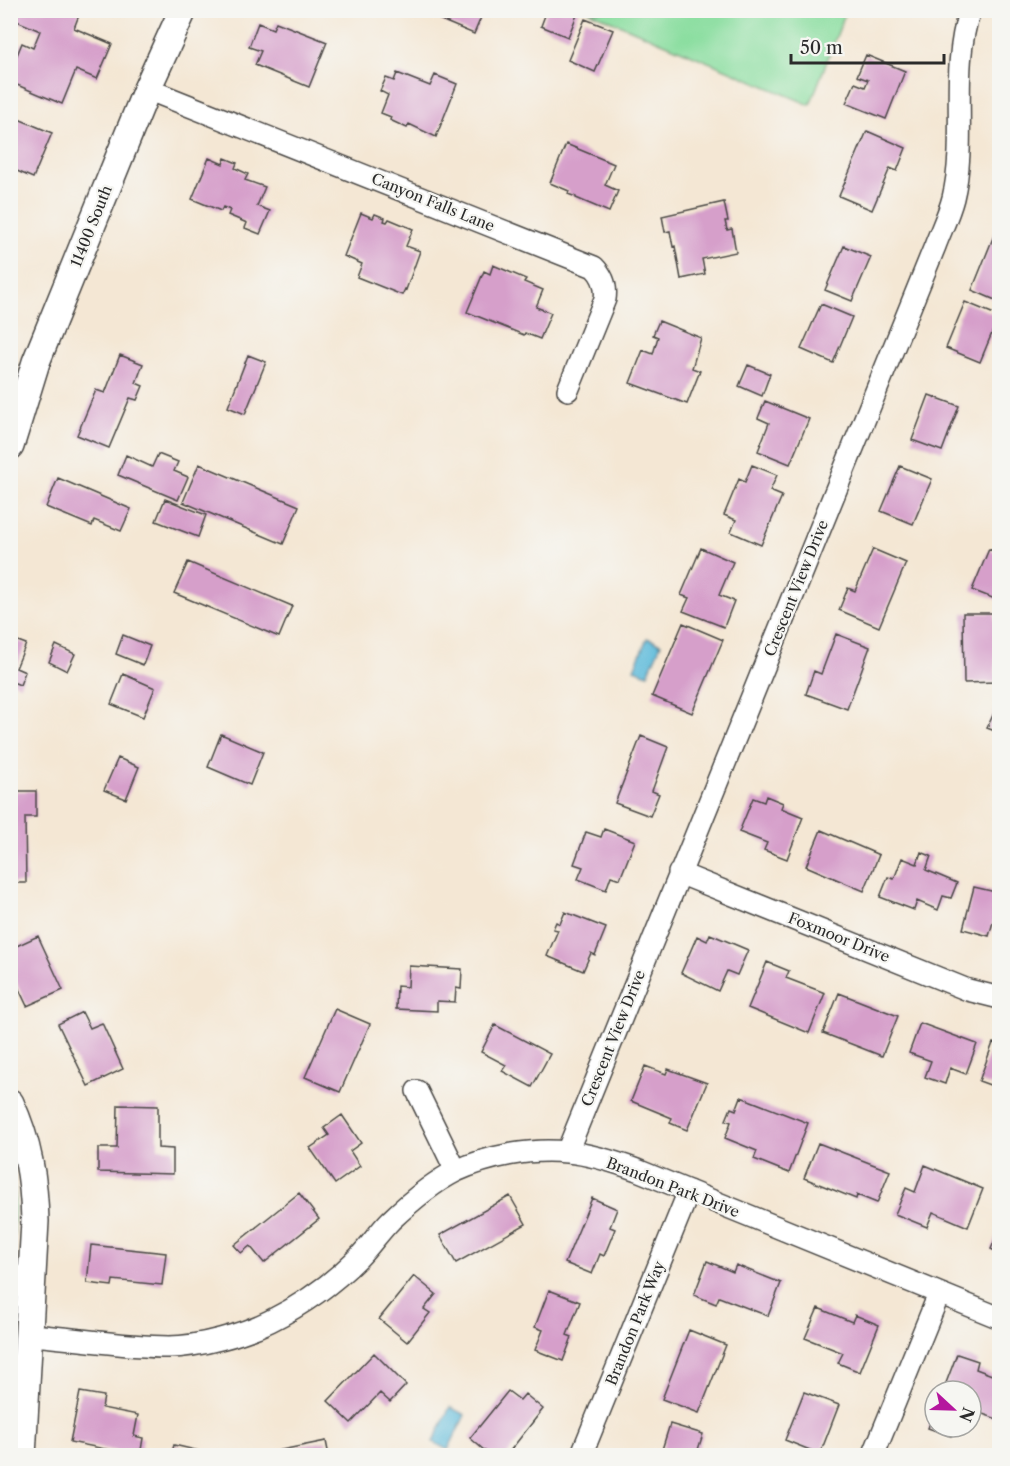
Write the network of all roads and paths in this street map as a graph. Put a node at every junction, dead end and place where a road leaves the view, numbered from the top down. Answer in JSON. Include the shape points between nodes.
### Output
{"nodes":[{"id":1,"x":183,"y":10,"type":"edge"},
{"id":2,"x":969,"y":10,"type":"edge"},
{"id":3,"x":147,"y":89,"type":"junction"},
{"id":4,"x":568,"y":390,"type":"dead end"},
{"id":5,"x":10,"y":446,"type":"edge"},
{"id":6,"x":679,"y":873,"type":"junction"},
{"id":7,"x":999,"y":998,"type":"edge"},
{"id":8,"x":417,"y":1091,"type":"dead end"},
{"id":9,"x":10,"y":1103,"type":"edge"},
{"id":10,"x":567,"y":1152,"type":"junction"},
{"id":11,"x":456,"y":1171,"type":"junction"},
{"id":12,"x":689,"y":1191,"type":"junction"},
{"id":13,"x":939,"y":1294,"type":"junction"},
{"id":14,"x":999,"y":1318,"type":"edge"},
{"id":15,"x":29,"y":1335,"type":"junction"},
{"id":16,"x":22,"y":1455,"type":"edge"},
{"id":17,"x":581,"y":1455,"type":"edge"},
{"id":18,"x":873,"y":1455,"type":"edge"}],
"edges":[{"from":1,"to":3,"type":"street","name":"11400 South"},
{"from":2,"to":6,"type":"street","name":"Crescent View Drive","via":[[960,58],[953,198]]},
{"from":3,"to":4,"type":"street","name":"Canyon Falls Lane","via":[[594,267],[603,278],[605,299]]},
{"from":3,"to":5,"type":"street","name":"11400 South","via":[[36,362]]},
{"from":6,"to":7,"type":"street","name":"Foxmoor Drive","via":[[968,990]]},
{"from":6,"to":10,"type":"street","name":"Crescent View Drive"},
{"from":8,"to":11,"type":"street"},
{"from":9,"to":15,"type":"street","via":[[29,1155],[34,1187]]},
{"from":10,"to":11,"type":"street","name":"Brandon Park Drive","via":[[530,1152]]},
{"from":10,"to":12,"type":"street","name":"Brandon Park Drive","via":[[608,1160]]},
{"from":11,"to":15,"type":"street","name":"Brandon Park Drive","via":[[421,1193],[389,1222],[359,1258],[316,1294],[269,1321],[222,1338],[172,1347]]},
{"from":12,"to":13,"type":"street","name":"Brandon Park Drive"},
{"from":12,"to":17,"type":"street","name":"Brandon Park Way"},
{"from":13,"to":14,"type":"street","name":"Brandon Park Drive"},
{"from":13,"to":18,"type":"street"},
{"from":15,"to":16,"type":"street"}]}
